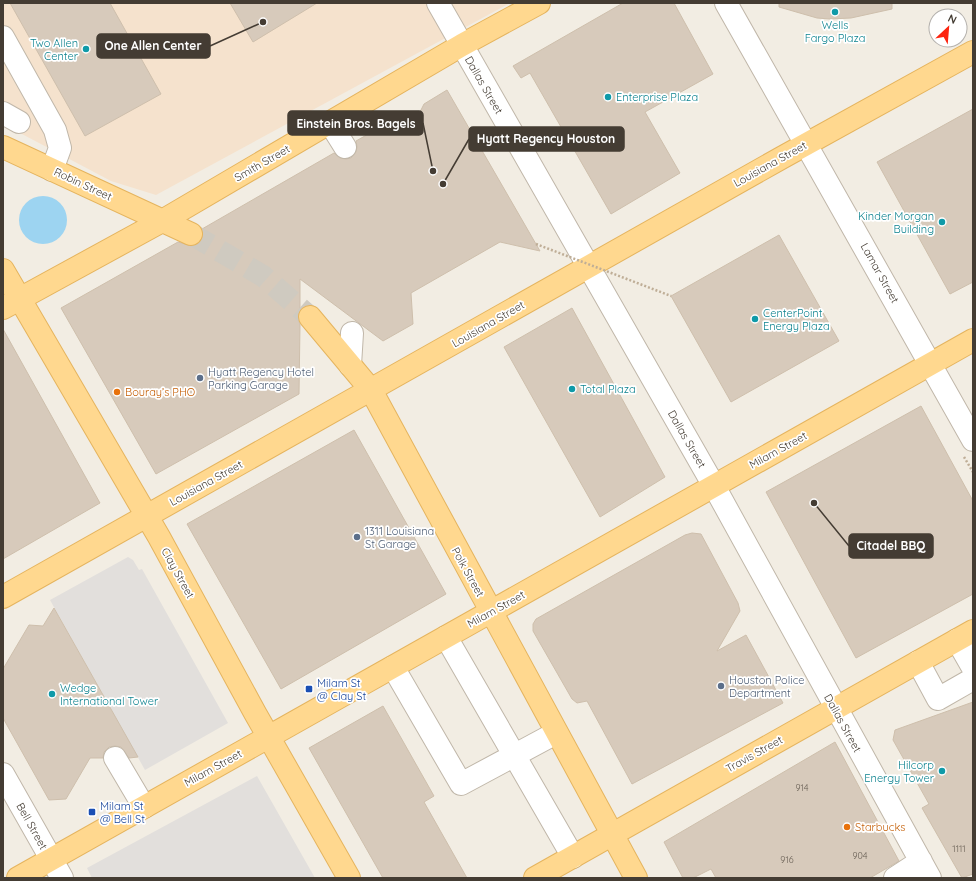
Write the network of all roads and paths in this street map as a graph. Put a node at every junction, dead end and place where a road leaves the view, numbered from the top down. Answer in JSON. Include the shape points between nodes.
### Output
{"nodes":[{"id":1,"x":438,"y":3,"type":"edge"},
{"id":2,"x":539,"y":3,"type":"edge"},
{"id":3,"x":726,"y":3,"type":"edge"},
{"id":4,"x":3,"y":37,"type":"edge"},
{"id":5,"x":462,"y":45,"type":"junction"},
{"id":6,"x":973,"y":52,"type":"edge"},
{"id":7,"x":330,"y":123,"type":"junction"},
{"id":8,"x":806,"y":144,"type":"junction"},
{"id":9,"x":3,"y":147,"type":"edge"},
{"id":10,"x":345,"y":147,"type":"dead end"},
{"id":11,"x":52,"y":170,"type":"junction"},
{"id":12,"x":162,"y":220,"type":"junction"},
{"id":13,"x":191,"y":234,"type":"tunnel mouth"},
{"id":14,"x":536,"y":244,"type":"dead end"},
{"id":15,"x":588,"y":267,"type":"junction"},
{"id":16,"x":3,"y":270,"type":"edge"},
{"id":17,"x":671,"y":296,"type":"dead end"},
{"id":18,"x":11,"y":303,"type":"edge"},
{"id":19,"x":310,"y":317,"type":"tunnel mouth"},
{"id":20,"x":352,"y":333,"type":"dead end"},
{"id":21,"x":973,"y":340,"type":"edge"},
{"id":22,"x":930,"y":364,"type":"junction"},
{"id":23,"x":350,"y":365,"type":"junction"},
{"id":24,"x":371,"y":390,"type":"junction"},
{"id":25,"x":973,"y":440,"type":"edge"},
{"id":26,"x":714,"y":486,"type":"junction"},
{"id":27,"x":147,"y":517,"type":"junction"},
{"id":28,"x":3,"y":597,"type":"edge"},
{"id":29,"x":490,"y":612,"type":"junction"},
{"id":30,"x":965,"y":635,"type":"edge"},
{"id":31,"x":446,"y":637,"type":"junction"},
{"id":32,"x":918,"y":662,"type":"junction"},
{"id":33,"x":393,"y":667,"type":"junction"},
{"id":34,"x":973,"y":668,"type":"edge"},
{"id":35,"x":973,"y":679,"type":"edge"},
{"id":36,"x":835,"y":708,"type":"junction"},
{"id":37,"x":556,"y":733,"type":"junction"},
{"id":38,"x":269,"y":737,"type":"junction"},
{"id":39,"x":515,"y":756,"type":"junction"},
{"id":40,"x":115,"y":758,"type":"dead end"},
{"id":41,"x":3,"y":774,"type":"edge"},
{"id":42,"x":144,"y":807,"type":"junction"},
{"id":43,"x":612,"y":834,"type":"junction"},
{"id":44,"x":573,"y":857,"type":"junction"},
{"id":45,"x":57,"y":869,"type":"edge"},
{"id":46,"x":926,"y":870,"type":"edge"},
{"id":47,"x":18,"y":878,"type":"edge"},
{"id":48,"x":349,"y":878,"type":"edge"},
{"id":49,"x":535,"y":878,"type":"edge"},
{"id":50,"x":636,"y":878,"type":"edge"},
{"id":51,"x":895,"y":878,"type":"edge"}],
"edges":[{"from":1,"to":5,"type":"street","name":"Dallas Street"},
{"from":2,"to":5,"type":"main road","name":"Smith Street"},
{"from":3,"to":8,"type":"street","name":"Lamar Street"},
{"from":4,"to":11,"type":"street","via":[[55,130],[60,148]]},
{"from":5,"to":7,"type":"main road","name":"Smith Street"},
{"from":5,"to":15,"type":"street","name":"Dallas Street"},
{"from":6,"to":8,"type":"main road","name":"Louisiana Street"},
{"from":7,"to":10,"type":"street"},
{"from":7,"to":12,"type":"main road","name":"Smith Street"},
{"from":8,"to":15,"type":"main road","name":"Louisiana Street"},
{"from":8,"to":22,"type":"street","name":"Lamar Street"},
{"from":9,"to":11,"type":"main road","name":"Robin Street"},
{"from":11,"to":12,"type":"main road","name":"Robin Street"},
{"from":12,"to":13,"type":"main road"},
{"from":12,"to":18,"type":"main road","name":"Smith Street"},
{"from":14,"to":17,"type":"path","bridge":true},
{"from":15,"to":24,"type":"main road","name":"Louisiana Street"},
{"from":15,"to":26,"type":"street","name":"Dallas Street"},
{"from":16,"to":18,"type":"main road","name":"Clay Street"},
{"from":18,"to":27,"type":"main road","name":"Clay Street"},
{"from":19,"to":23,"type":"main road","name":"Polk Street"},
{"from":20,"to":23,"type":"street"},
{"from":21,"to":22,"type":"main road","name":"Milam Street"},
{"from":22,"to":25,"type":"street","name":"Lamar Street"},
{"from":22,"to":26,"type":"main road","name":"Milam Street"},
{"from":23,"to":24,"type":"main road","name":"Polk Street"},
{"from":24,"to":27,"type":"main road","name":"Louisiana Street"},
{"from":24,"to":29,"type":"main road","name":"Polk Street"},
{"from":26,"to":29,"type":"main road","name":"Milam Street"},
{"from":26,"to":36,"type":"street","name":"Dallas Street"},
{"from":27,"to":28,"type":"main road","name":"Louisiana Street"},
{"from":27,"to":38,"type":"main road","name":"Clay Street"},
{"from":29,"to":31,"type":"main road","name":"Milam Street"},
{"from":29,"to":37,"type":"main road","name":"Polk Street"},
{"from":30,"to":32,"type":"main road","name":"Travis Street"},
{"from":30,"to":34,"type":"street"},
{"from":31,"to":33,"type":"main road","name":"Milam Street"},
{"from":31,"to":39,"type":"street"},
{"from":32,"to":35,"type":"street","via":[[938,699]]},
{"from":32,"to":36,"type":"main road","name":"Travis Street"},
{"from":33,"to":38,"type":"main road","name":"Milam Street"},
{"from":33,"to":39,"type":"street","via":[[461,784]]},
{"from":36,"to":43,"type":"main road","name":"Travis Street"},
{"from":36,"to":46,"type":"street","name":"Dallas Street"},
{"from":37,"to":39,"type":"street"},
{"from":37,"to":43,"type":"main road","name":"Polk Street"},
{"from":38,"to":42,"type":"main road","name":"Milam Street"},
{"from":38,"to":48,"type":"main road","name":"Clay Street"},
{"from":39,"to":44,"type":"street"},
{"from":40,"to":42,"type":"street"},
{"from":41,"to":45,"type":"street","name":"Bell Street"},
{"from":42,"to":45,"type":"main road","name":"Milam Street"},
{"from":43,"to":44,"type":"main road","name":"Travis Street"},
{"from":43,"to":50,"type":"main road","name":"Polk Street"},
{"from":44,"to":49,"type":"main road","name":"Travis Street"},
{"from":45,"to":47,"type":"main road","name":"Milam Street"},
{"from":46,"to":51,"type":"street"}]}
